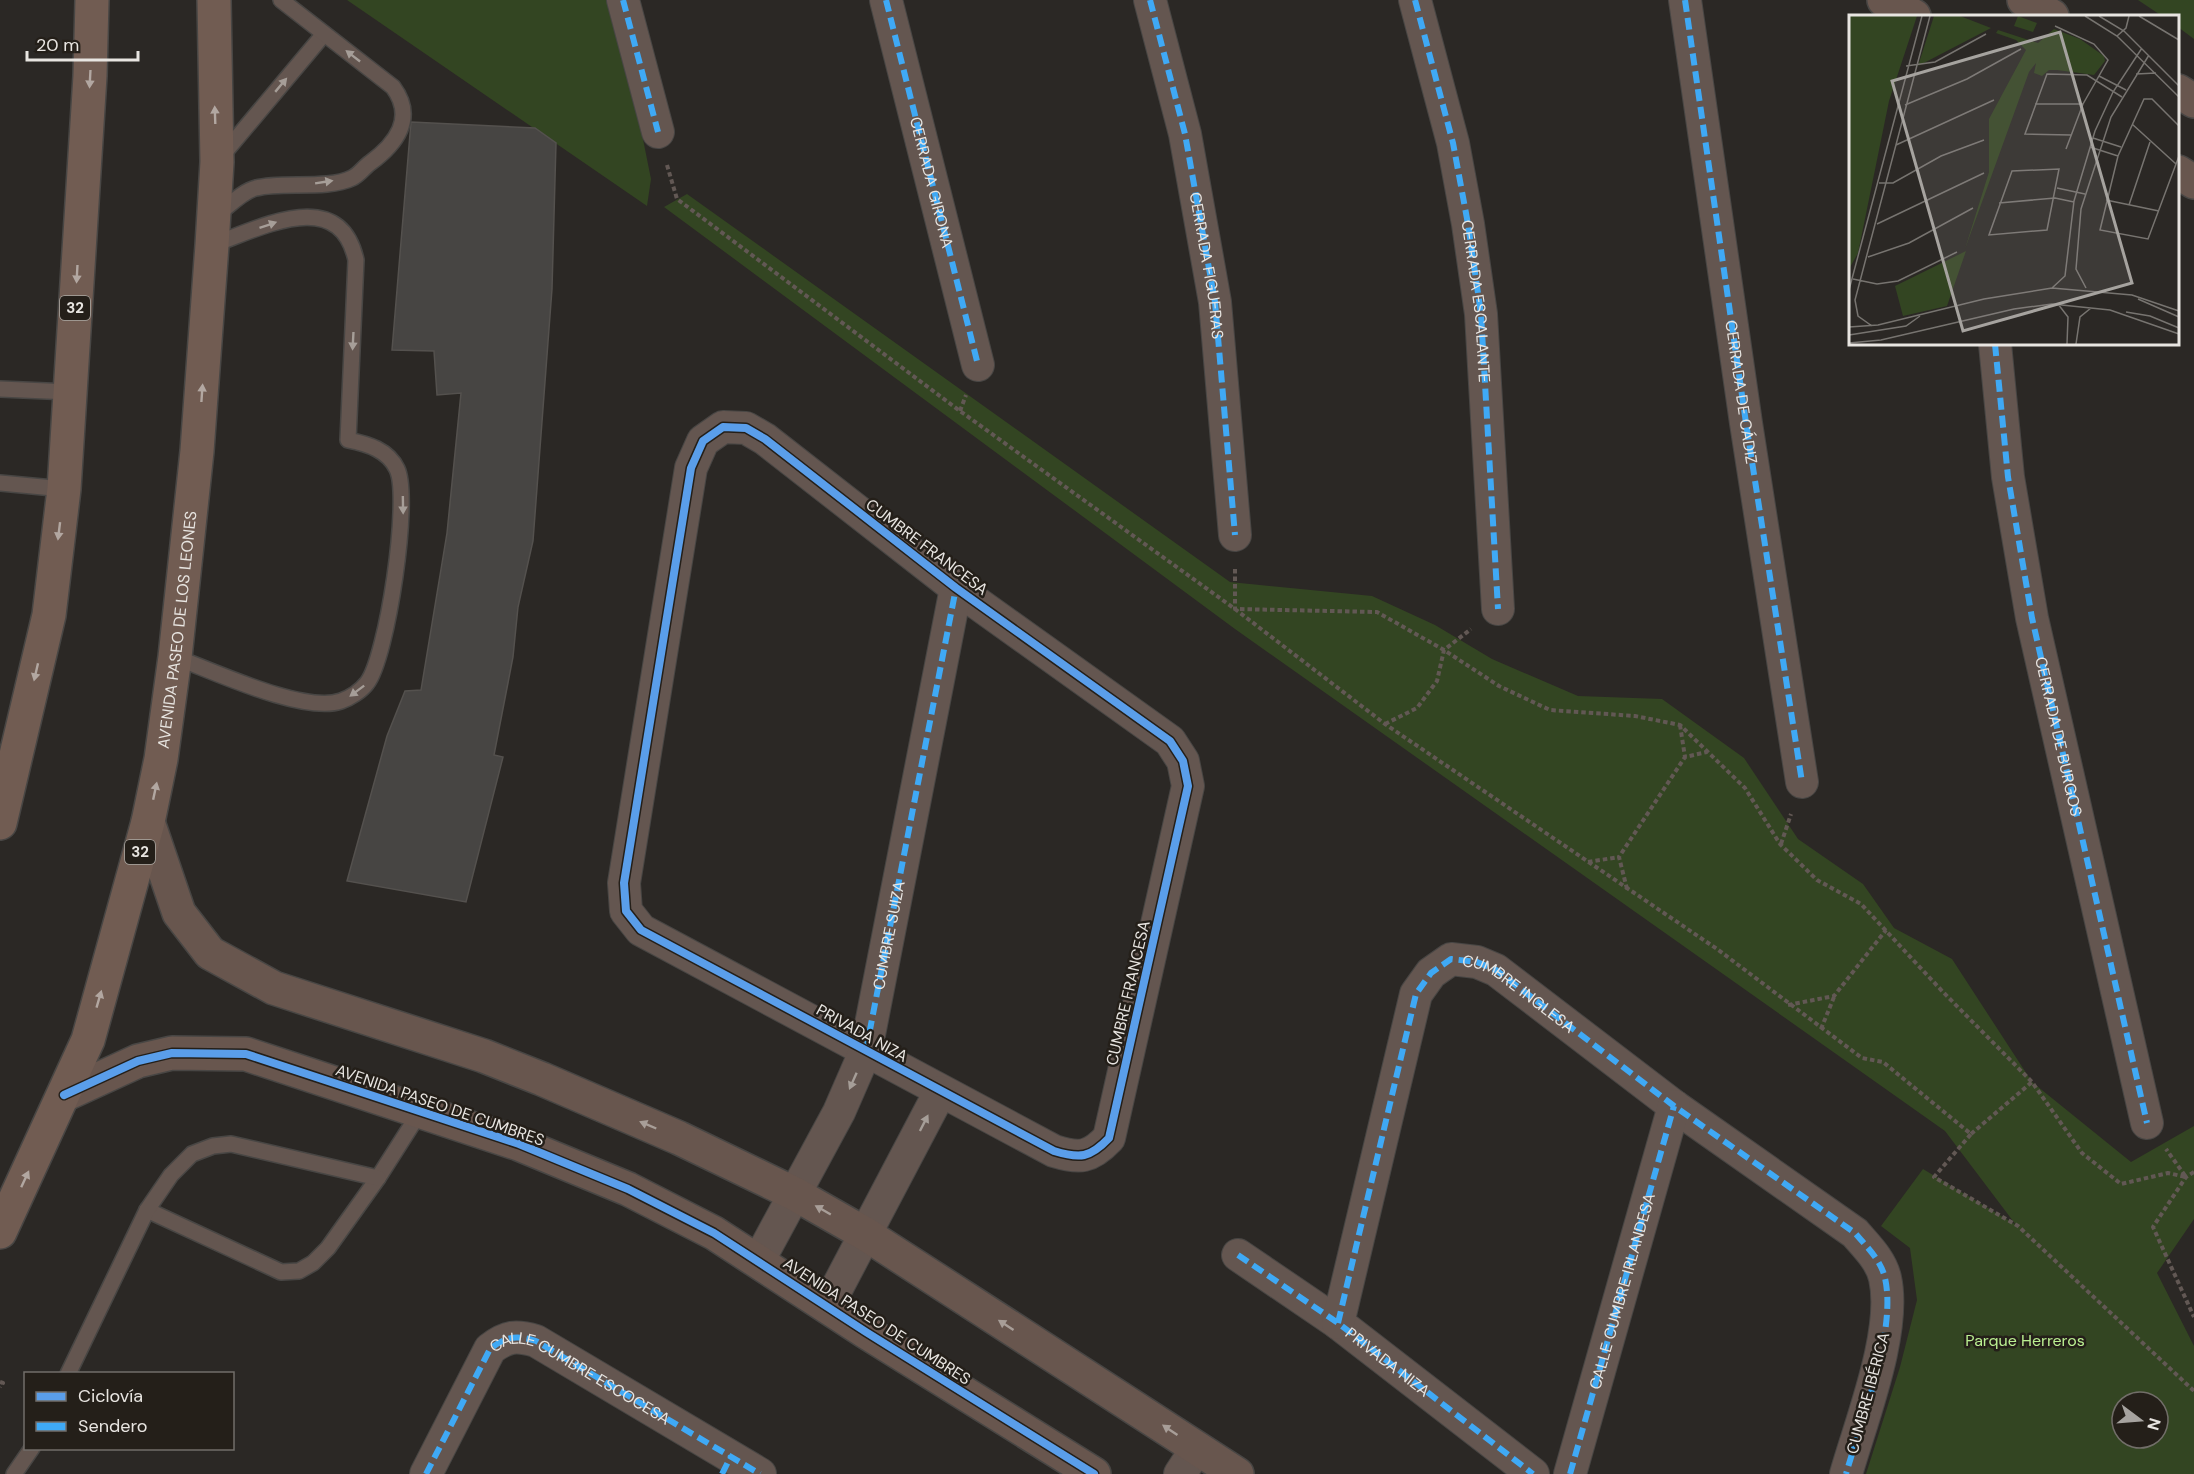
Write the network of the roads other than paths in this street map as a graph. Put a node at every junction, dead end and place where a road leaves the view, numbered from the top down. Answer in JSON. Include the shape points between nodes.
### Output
{"nodes":[{"id":1,"x":92,"y":0,"type":"edge"},
{"id":2,"x":214,"y":0,"type":"edge"},
{"id":3,"x":281,"y":0,"type":"edge"},
{"id":4,"x":623,"y":0,"type":"edge"},
{"id":5,"x":886,"y":0,"type":"edge"},
{"id":6,"x":1150,"y":0,"type":"edge"},
{"id":7,"x":1415,"y":0,"type":"edge"},
{"id":8,"x":1685,"y":0,"type":"edge"},
{"id":9,"x":1884,"y":0,"type":"edge"},
{"id":10,"x":2024,"y":0,"type":"edge"},
{"id":11,"x":1912,"y":15,"type":"edge"},
{"id":12,"x":2050,"y":15,"type":"edge"},
{"id":13,"x":324,"y":34,"type":"junction"},
{"id":14,"x":2179,"y":92,"type":"edge"},
{"id":15,"x":2194,"y":101,"type":"edge"},
{"id":16,"x":658,"y":132,"type":"road end"},
{"id":17,"x":217,"y":162,"type":"junction"},
{"id":18,"x":2179,"y":173,"type":"edge"},
{"id":19,"x":2194,"y":182,"type":"edge"},
{"id":20,"x":213,"y":231,"type":"junction"},
{"id":21,"x":1995,"y":345,"type":"edge"},
{"id":22,"x":978,"y":365,"type":"dead end"},
{"id":23,"x":0,"y":389,"type":"edge"},
{"id":24,"x":70,"y":392,"type":"junction"},
{"id":25,"x":0,"y":483,"type":"edge"},
{"id":26,"x":64,"y":489,"type":"junction"},
{"id":27,"x":1235,"y":535,"type":"road end"},
{"id":28,"x":956,"y":588,"type":"junction"},
{"id":29,"x":1498,"y":609,"type":"road end"},
{"id":30,"x":176,"y":657,"type":"junction"},
{"id":31,"x":1802,"y":782,"type":"dead end"},
{"id":32,"x":148,"y":822,"type":"junction"},
{"id":33,"x":0,"y":823,"type":"edge"},
{"id":34,"x":626,"y":911,"type":"joint"},
{"id":35,"x":866,"y":1050,"type":"junction"},
{"id":36,"x":940,"y":1092,"type":"junction"},
{"id":37,"x":64,"y":1095,"type":"junction"},
{"id":38,"x":1674,"y":1106,"type":"junction"},
{"id":39,"x":420,"y":1112,"type":"junction"},
{"id":40,"x":2147,"y":1123,"type":"road end"},
{"id":41,"x":1095,"y":1153,"type":"joint"},
{"id":42,"x":378,"y":1178,"type":"junction"},
{"id":43,"x":795,"y":1194,"type":"junction"},
{"id":44,"x":147,"y":1210,"type":"junction"},
{"id":45,"x":0,"y":1232,"type":"edge"},
{"id":46,"x":867,"y":1235,"type":"junction"},
{"id":47,"x":1238,"y":1255,"type":"dead end"},
{"id":48,"x":759,"y":1260,"type":"junction"},
{"id":49,"x":1885,"y":1276,"type":"joint"},
{"id":50,"x":828,"y":1305,"type":"junction"},
{"id":51,"x":1338,"y":1323,"type":"junction"},
{"id":52,"x":69,"y":1372,"type":"edge"},
{"id":53,"x":31,"y":1450,"type":"edge"},
{"id":54,"x":1189,"y":1461,"type":"edge"},
{"id":55,"x":727,"y":1465,"type":"edge"},
{"id":56,"x":14,"y":1474,"type":"edge"},
{"id":57,"x":426,"y":1474,"type":"edge"},
{"id":58,"x":760,"y":1474,"type":"edge"},
{"id":59,"x":1094,"y":1474,"type":"edge"},
{"id":60,"x":1236,"y":1474,"type":"edge"},
{"id":61,"x":1533,"y":1474,"type":"edge"},
{"id":62,"x":1570,"y":1474,"type":"edge"},
{"id":63,"x":1846,"y":1474,"type":"edge"}],
"edges":[{"from":1,"to":24,"type":"main road","number":"32","one_way":true},
{"from":17,"to":2,"type":"main road","name":"AVENIDA PASEO DE LOS LEONES","number":"32","one_way":true},
{"from":3,"to":13,"type":"lane"},
{"from":4,"to":16,"type":"street"},
{"from":5,"to":22,"type":"street","name":"CERRADA GIRONA"},
{"from":6,"to":27,"type":"street","name":"CERRADA FIGUERAS","via":[[1185,134],[1215,302]]},
{"from":7,"to":29,"type":"street","name":"CERRADA ESCALANTE","via":[[1453,143],[1479,303]]},
{"from":8,"to":31,"type":"street","name":"CERRADA DE CÁDIZ"},
{"from":9,"to":11,"type":"street"},
{"from":10,"to":12,"type":"street"},
{"from":17,"to":13,"type":"lane","one_way":true},
{"from":20,"to":13,"type":"lane","one_way":true,"via":[[254,188],[352,178],[388,151],[399,134],[404,109],[393,87]]},
{"from":14,"to":15,"type":"street"},
{"from":17,"to":20,"type":"main road","name":"AVENIDA PASEO DE LOS LEONES","number":"32"},
{"from":18,"to":19,"type":"street"},
{"from":30,"to":20,"type":"main road","name":"AVENIDA PASEO DE LOS LEONES","number":"32","one_way":true,"via":[[197,451]]},
{"from":20,"to":30,"type":"lane","one_way":true,"via":[[310,217],[327,219],[344,229],[357,260],[348,440],[386,454],[398,470],[403,513],[385,625],[368,682],[358,692],[341,701],[306,702]]},
{"from":21,"to":40,"type":"street","name":"CERRADA DE BURGOS","via":[[2008,477],[2032,618]]},
{"from":23,"to":24,"type":"lane"},
{"from":24,"to":26,"type":"main road","number":"32"},
{"from":25,"to":26,"type":"lane"},
{"from":26,"to":33,"type":"main road","number":"32","one_way":true,"via":[[49,615]]},
{"from":28,"to":34,"type":"street","name":"CUMBRE FRANCESA","via":[[756,433],[746,428],[723,428],[703,441],[691,468],[624,883]]},
{"from":28,"to":35,"type":"street","name":"CUMBRE SUIZA"},
{"from":28,"to":41,"type":"street","name":"CUMBRE FRANCESA","via":[[1170,741],[1183,760],[1188,786],[1183,809],[1109,1138]]},
{"from":32,"to":30,"type":"main road","name":"AVENIDA PASEO DE LOS LEONES","number":"32","one_way":true},
{"from":37,"to":32,"type":"main road","name":"AVENIDA PASEO DE LOS LEONES","number":"32","one_way":true,"via":[[88,1040]]},
{"from":43,"to":32,"type":"street","one_way":true,"via":[[679,1138],[532,1075],[274,988],[210,953],[179,914]]},
{"from":34,"to":35,"type":"street","name":"PRIVADA NIZA","via":[[641,930]]},
{"from":35,"to":36,"type":"street","name":"PRIVADA NIZA"},
{"from":35,"to":43,"type":"street","name":"CUMBRE SUIZA","one_way":true,"via":[[839,1112]]},
{"from":36,"to":41,"type":"street","name":"PRIVADA NIZA","via":[[1054,1152],[1073,1157]]},
{"from":46,"to":36,"type":"street","one_way":true},
{"from":37,"to":39,"type":"street","name":"AVENIDA PASEO DE CUMBRES","via":[[138,1061],[172,1053],[246,1054]]},
{"from":45,"to":37,"type":"main road","name":"AVENIDA PASEO DE LOS LEONES","number":"32","one_way":true},
{"from":38,"to":49,"type":"street","name":"CUMBRE INGLESA","via":[[1855,1233],[1873,1253]]},
{"from":38,"to":51,"type":"street","name":"CUMBRE INGLESA","via":[[1496,970],[1476,962],[1451,959],[1431,973],[1416,994]]},
{"from":38,"to":62,"type":"street","name":"CALLE CUMBRE IRLANDESA"},
{"from":39,"to":42,"type":"lane"},
{"from":39,"to":48,"type":"street","name":"AVENIDA PASEO DE CUMBRES","via":[[519,1144],[628,1189]]},
{"from":42,"to":44,"type":"lane","via":[[231,1144],[213,1146],[192,1154]]},
{"from":42,"to":44,"type":"lane","via":[[328,1248],[314,1263],[299,1271],[282,1272]]},
{"from":46,"to":43,"type":"street","one_way":true},
{"from":43,"to":48,"type":"street","name":"CUMBRE SUIZA"},
{"from":44,"to":52,"type":"lane"},
{"from":46,"to":50,"type":"street"},
{"from":54,"to":46,"type":"street","one_way":true},
{"from":47,"to":51,"type":"street","name":"PRIVADA NIZA"},
{"from":48,"to":50,"type":"street","name":"AVENIDA PASEO DE CUMBRES"},
{"from":49,"to":63,"type":"street","name":"CUMBRE IBÉRICA","via":[[1888,1312],[1884,1339]]},
{"from":50,"to":59,"type":"street","name":"AVENIDA PASEO DE CUMBRES"},
{"from":51,"to":61,"type":"street","name":"PRIVADA NIZA"},
{"from":53,"to":56,"type":"lane"},
{"from":54,"to":60,"type":"street"},
{"from":55,"to":57,"type":"street","name":"CALLE CUMBRE ESCOCESA","via":[[536,1341],[519,1336],[505,1337],[490,1348]]},
{"from":55,"to":58,"type":"street","name":"CALLE CUMBRE ESCOCESA"}]}
